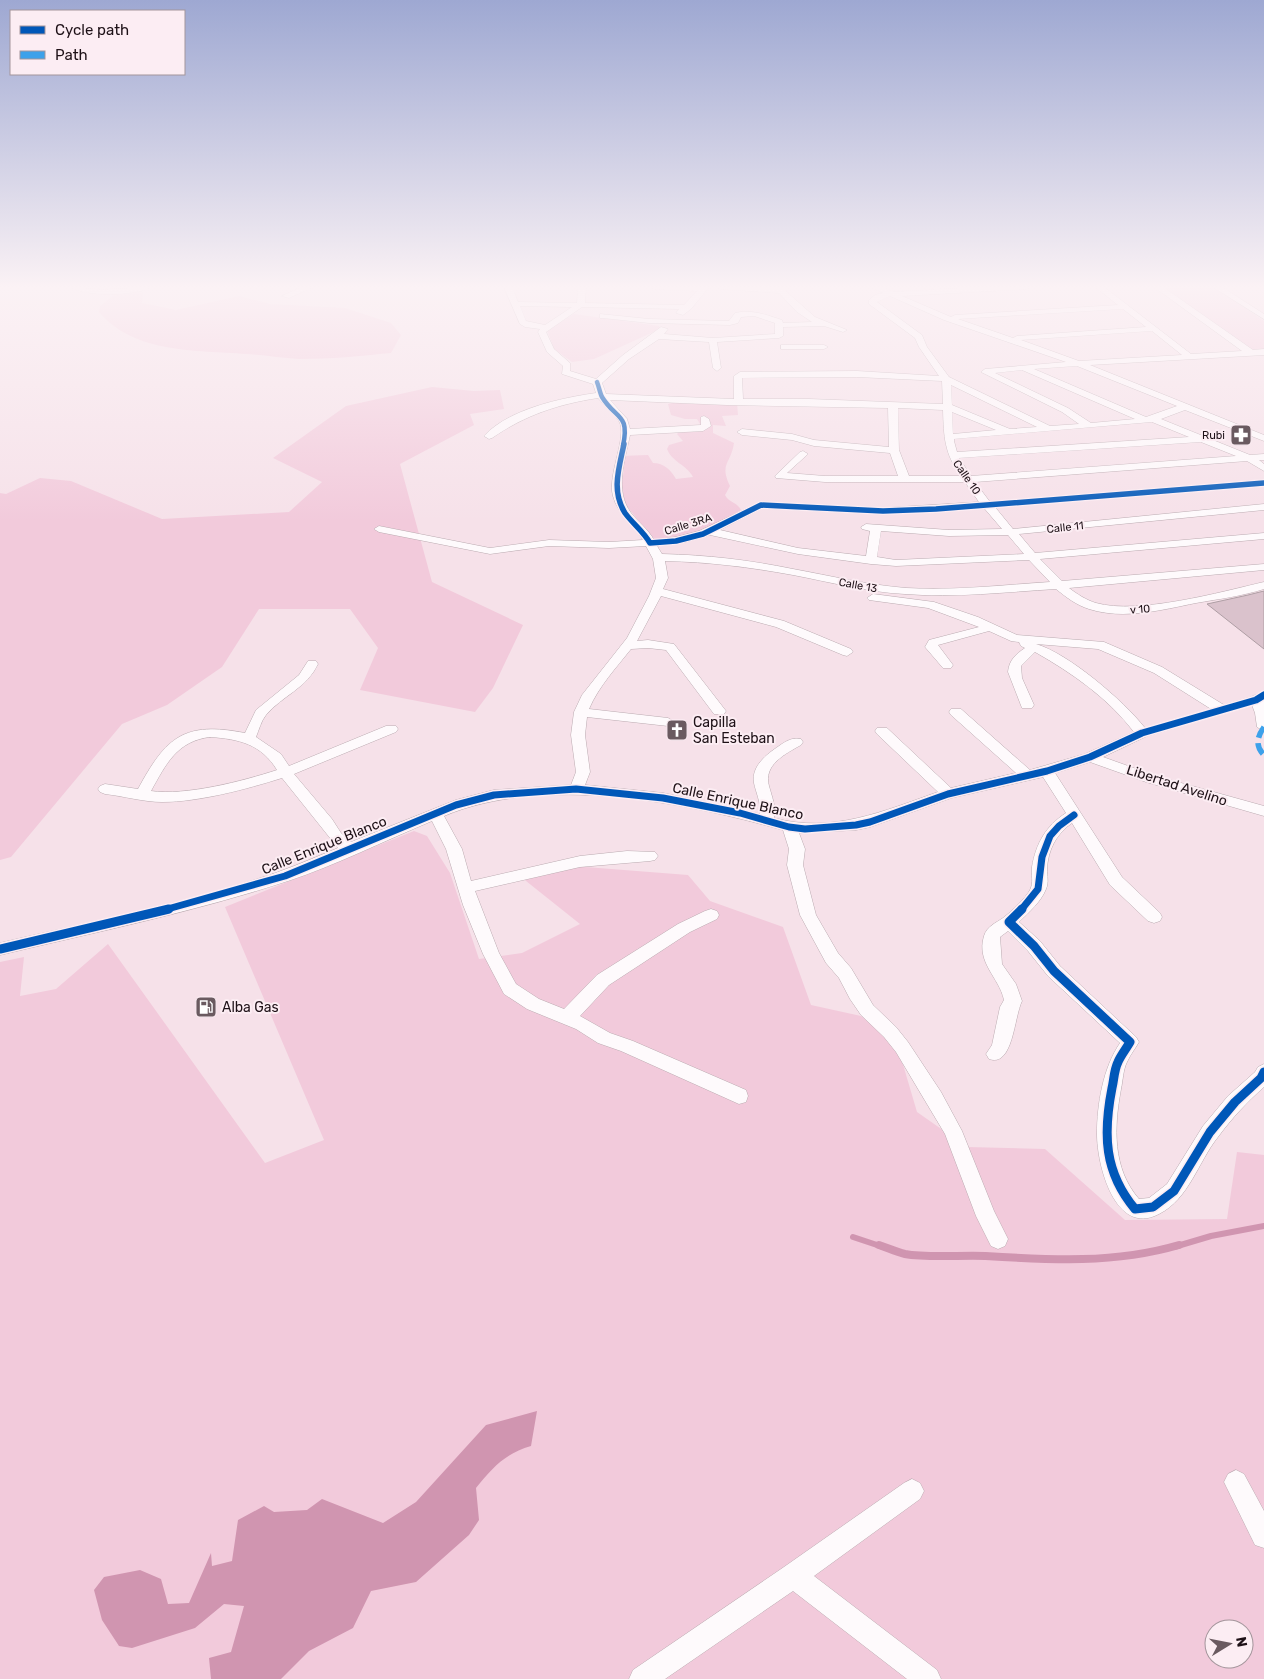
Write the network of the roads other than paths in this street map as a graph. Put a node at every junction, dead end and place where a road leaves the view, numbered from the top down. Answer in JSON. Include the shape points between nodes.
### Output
{"nodes":[{"id":1,"x":567,"y":365,"type":"edge"},
{"id":2,"x":617,"y":365,"type":"edge"},
{"id":3,"x":936,"y":365,"type":"edge"},
{"id":4,"x":1053,"y":365,"type":"edge"},
{"id":5,"x":1082,"y":365,"type":"edge"},
{"id":6,"x":1022,"y":367,"type":"junction"},
{"id":7,"x":946,"y":379,"type":"junction"},
{"id":8,"x":597,"y":382,"type":"junction"},
{"id":9,"x":602,"y":396,"type":"junction"},
{"id":10,"x":739,"y":402,"type":"junction"},
{"id":11,"x":893,"y":405,"type":"junction"},
{"id":12,"x":948,"y":407,"type":"junction"},
{"id":13,"x":1183,"y":407,"type":"junction"},
{"id":14,"x":704,"y":419,"type":"dead end"},
{"id":15,"x":1149,"y":420,"type":"junction"},
{"id":16,"x":1089,"y":426,"type":"junction"},
{"id":17,"x":1048,"y":429,"type":"junction"},
{"id":18,"x":626,"y":432,"type":"junction"},
{"id":19,"x":742,"y":432,"type":"dead end"},
{"id":20,"x":1008,"y":432,"type":"junction"},
{"id":21,"x":489,"y":436,"type":"dead end"},
{"id":22,"x":949,"y":437,"type":"junction"},
{"id":23,"x":1264,"y":438,"type":"edge"},
{"id":24,"x":1202,"y":439,"type":"junction"},
{"id":25,"x":894,"y":450,"type":"junction"},
{"id":26,"x":802,"y":454,"type":"dead end"},
{"id":27,"x":953,"y":455,"type":"junction"},
{"id":28,"x":1264,"y":456,"type":"edge"},
{"id":29,"x":1249,"y":458,"type":"junction"},
{"id":30,"x":1264,"y":468,"type":"edge"},
{"id":31,"x":968,"y":479,"type":"junction"},
{"id":32,"x":905,"y":480,"type":"junction"},
{"id":33,"x":1264,"y":483,"type":"edge"},
{"id":34,"x":986,"y":503,"type":"junction"},
{"id":35,"x":1264,"y":507,"type":"edge"},
{"id":36,"x":379,"y":528,"type":"dead end"},
{"id":37,"x":709,"y":531,"type":"junction"},
{"id":38,"x":1011,"y":532,"type":"junction"},
{"id":39,"x":1264,"y":536,"type":"edge"},
{"id":40,"x":650,"y":543,"type":"junction"},
{"id":41,"x":719,"y":547,"type":"junction"},
{"id":42,"x":658,"y":557,"type":"junction"},
{"id":43,"x":1033,"y":558,"type":"junction"},
{"id":44,"x":870,"y":561,"type":"junction"},
{"id":45,"x":1264,"y":567,"type":"edge"},
{"id":46,"x":854,"y":585,"type":"junction"},
{"id":47,"x":1059,"y":585,"type":"junction"},
{"id":48,"x":1264,"y":585,"type":"edge"},
{"id":49,"x":657,"y":590,"type":"junction"},
{"id":50,"x":991,"y":627,"type":"junction"},
{"id":51,"x":1015,"y":638,"type":"junction"},
{"id":52,"x":628,"y":645,"type":"junction"},
{"id":53,"x":1035,"y":647,"type":"junction"},
{"id":54,"x":847,"y":652,"type":"dead end"},
{"id":55,"x":312,"y":664,"type":"dead end"},
{"id":56,"x":947,"y":665,"type":"dead end"},
{"id":57,"x":1260,"y":698,"type":"edge"},
{"id":58,"x":1027,"y":705,"type":"dead end"},
{"id":59,"x":1221,"y":709,"type":"junction"},
{"id":60,"x":719,"y":711,"type":"dead end"},
{"id":61,"x":581,"y":712,"type":"junction"},
{"id":62,"x":956,"y":712,"type":"dead end"},
{"id":63,"x":668,"y":722,"type":"dead end"},
{"id":64,"x":1264,"y":727,"type":"edge"},
{"id":65,"x":391,"y":729,"type":"dead end"},
{"id":66,"x":882,"y":731,"type":"dead end"},
{"id":67,"x":1142,"y":733,"type":"junction"},
{"id":68,"x":249,"y":738,"type":"junction"},
{"id":69,"x":796,"y":742,"type":"dead end"},
{"id":70,"x":1090,"y":756,"type":"junction"},
{"id":71,"x":1047,"y":770,"type":"junction"},
{"id":72,"x":287,"y":772,"type":"junction"},
{"id":73,"x":1028,"y":776,"type":"junction"},
{"id":74,"x":105,"y":789,"type":"dead end"},
{"id":75,"x":576,"y":789,"type":"junction"},
{"id":76,"x":142,"y":794,"type":"junction"},
{"id":77,"x":948,"y":794,"type":"junction"},
{"id":78,"x":1264,"y":812,"type":"edge"},
{"id":79,"x":433,"y":814,"type":"junction"},
{"id":80,"x":1074,"y":815,"type":"junction"},
{"id":81,"x":766,"y":822,"type":"junction"},
{"id":82,"x":790,"y":827,"type":"junction"},
{"id":83,"x":349,"y":849,"type":"junction"},
{"id":84,"x":650,"y":856,"type":"dead end"},
{"id":85,"x":466,"y":888,"type":"junction"},
{"id":86,"x":711,"y":914,"type":"dead end"},
{"id":87,"x":1154,"y":917,"type":"dead end"},
{"id":88,"x":1009,"y":922,"type":"junction"},
{"id":89,"x":0,"y":949,"type":"edge"},
{"id":90,"x":567,"y":1018,"type":"junction"},
{"id":91,"x":995,"y":1054,"type":"dead end"},
{"id":92,"x":1264,"y":1072,"type":"edge"},
{"id":93,"x":739,"y":1096,"type":"dead end"},
{"id":94,"x":998,"y":1239,"type":"dead end"},
{"id":95,"x":1236,"y":1482,"type":"dead end"},
{"id":96,"x":912,"y":1491,"type":"dead end"},
{"id":97,"x":1264,"y":1536,"type":"edge"},
{"id":98,"x":793,"y":1576,"type":"junction"},
{"id":99,"x":642,"y":1679,"type":"edge"},
{"id":100,"x":928,"y":1679,"type":"edge"}],
"edges":[{"from":1,"to":8,"type":"street","via":[[565,372]]},
{"from":2,"to":8,"type":"street"},
{"from":3,"to":7,"type":"street"},
{"from":4,"to":6,"type":"street"},
{"from":5,"to":13,"type":"street"},
{"from":6,"to":15,"type":"street"},
{"from":6,"to":16,"type":"street","via":[[985,372],[1065,410]]},
{"from":7,"to":10,"type":"street","via":[[857,374],[740,374]]},
{"from":7,"to":12,"type":"street","name":"Calle 10"},
{"from":7,"to":17,"type":"street"},
{"from":8,"to":9,"type":"street"},
{"from":9,"to":10,"type":"street"},
{"from":9,"to":18,"type":"street","via":[[624,421]]},
{"from":9,"to":21,"type":"street","via":[[548,404],[517,417]]},
{"from":10,"to":11,"type":"street"},
{"from":11,"to":12,"type":"street"},
{"from":11,"to":25,"type":"street"},
{"from":12,"to":20,"type":"street"},
{"from":12,"to":22,"type":"street","name":"Calle 10"},
{"from":13,"to":15,"type":"street"},
{"from":13,"to":23,"type":"street"},
{"from":14,"to":18,"type":"street","via":[[704,428]]},
{"from":15,"to":16,"type":"street"},
{"from":15,"to":24,"type":"street"},
{"from":16,"to":17,"type":"street"},
{"from":17,"to":20,"type":"street"},
{"from":18,"to":40,"type":"street","name":"Calle 3RA","via":[[616,484],[618,497]]},
{"from":19,"to":25,"type":"street"},
{"from":20,"to":22,"type":"street"},
{"from":22,"to":27,"type":"street","name":"Calle 10"},
{"from":24,"to":27,"type":"street"},
{"from":24,"to":29,"type":"street"},
{"from":25,"to":32,"type":"street"},
{"from":26,"to":32,"type":"street","via":[[780,476]]},
{"from":27,"to":31,"type":"street","name":"Calle 10"},
{"from":28,"to":29,"type":"street"},
{"from":29,"to":30,"type":"street"},
{"from":29,"to":31,"type":"street"},
{"from":31,"to":32,"type":"street"},
{"from":31,"to":34,"type":"street","name":"Calle 10"},
{"from":33,"to":34,"type":"street"},
{"from":34,"to":37,"type":"street","name":"Calle 3RA","via":[[883,511],[761,505]]},
{"from":34,"to":38,"type":"street","name":"Calle 10"},
{"from":35,"to":38,"type":"street","name":"Calle 11"},
{"from":36,"to":40,"type":"street","via":[[490,551],[550,543]]},
{"from":37,"to":40,"type":"street","name":"Calle 3RA","via":[[667,543]]},
{"from":37,"to":41,"type":"street"},
{"from":38,"to":43,"type":"street","name":"Calle 10"},
{"from":38,"to":44,"type":"street","name":"Calle 11","via":[[949,533],[871,527]]},
{"from":39,"to":43,"type":"street"},
{"from":40,"to":42,"type":"street"},
{"from":41,"to":42,"type":"street","name":"Calle 13"},
{"from":41,"to":44,"type":"street","via":[[798,550]]},
{"from":41,"to":46,"type":"street","name":"Calle 13","via":[[793,572]]},
{"from":42,"to":49,"type":"street","via":[[662,578]]},
{"from":43,"to":44,"type":"street","via":[[924,563]]},
{"from":43,"to":47,"type":"street","name":"v 10"},
{"from":45,"to":47,"type":"street","name":"Calle 13"},
{"from":46,"to":47,"type":"street","name":"Calle 13","via":[[953,592]]},
{"from":46,"to":50,"type":"street","via":[[866,597],[930,605]]},
{"from":47,"to":48,"type":"street","name":"v 10","via":[[1092,606],[1116,610],[1188,602]]},
{"from":49,"to":52,"type":"street"},
{"from":49,"to":54,"type":"street","via":[[780,624]]},
{"from":50,"to":51,"type":"street"},
{"from":50,"to":56,"type":"street","via":[[933,643],[933,651]]},
{"from":51,"to":53,"type":"street"},
{"from":51,"to":59,"type":"street","via":[[1100,644],[1158,670]]},
{"from":52,"to":60,"type":"street","via":[[670,647]]},
{"from":52,"to":61,"type":"street","via":[[603,675]]},
{"from":53,"to":58,"type":"street","via":[[1015,662],[1014,670]]},
{"from":53,"to":67,"type":"street","via":[[1118,706]]},
{"from":55,"to":68,"type":"street","via":[[304,678],[260,714]]},
{"from":57,"to":59,"type":"street","name":"Calle Enrique Blanco"},
{"from":57,"to":64,"type":"street"},
{"from":59,"to":67,"type":"street","name":"Calle Enrique Blanco"},
{"from":61,"to":63,"type":"street"},
{"from":61,"to":75,"type":"street","via":[[578,735],[583,772]]},
{"from":62,"to":73,"type":"street"},
{"from":65,"to":72,"type":"street"},
{"from":66,"to":77,"type":"street"},
{"from":67,"to":70,"type":"street","name":"Calle Enrique Blanco"},
{"from":68,"to":72,"type":"street","via":[[276,757]]},
{"from":68,"to":76,"type":"street","via":[[210,731],[182,739],[158,765]]},
{"from":69,"to":81,"type":"street","via":[[774,755],[760,774],[769,809]]},
{"from":70,"to":71,"type":"street","name":"Calle Enrique Blanco"},
{"from":70,"to":78,"type":"street","name":"Libertad Avelino","via":[[1150,779]]},
{"from":71,"to":73,"type":"street","name":"Calle Enrique Blanco"},
{"from":71,"to":80,"type":"street"},
{"from":72,"to":76,"type":"street","via":[[251,783],[186,795],[161,797]]},
{"from":72,"to":83,"type":"street","via":[[336,837]]},
{"from":73,"to":77,"type":"street","name":"Calle Enrique Blanco"},
{"from":74,"to":76,"type":"street"},
{"from":75,"to":79,"type":"street","name":"Calle Enrique Blanco","via":[[494,795]]},
{"from":75,"to":81,"type":"street","name":"Calle Enrique Blanco","via":[[662,798],[740,813]]},
{"from":77,"to":82,"type":"street","name":"Calle Enrique Blanco","via":[[870,822],[805,829]]},
{"from":79,"to":83,"type":"street","name":"Calle Enrique Blanco"},
{"from":79,"to":85,"type":"street","via":[[454,849]]},
{"from":80,"to":87,"type":"street","via":[[1116,881]]},
{"from":80,"to":88,"type":"street","via":[[1048,836],[1039,868],[1040,883],[1030,902]]},
{"from":81,"to":82,"type":"street","name":"Calle Enrique Blanco"},
{"from":82,"to":94,"type":"street","via":[[797,849],[795,865],[808,915],[867,1010],[890,1032],[934,1098],[953,1131]]},
{"from":83,"to":89,"type":"street","name":"Calle Enrique Blanco","via":[[251,887]]},
{"from":84,"to":85,"type":"street","via":[[565,864]]},
{"from":85,"to":90,"type":"street","via":[[491,954],[510,989],[533,1004]]},
{"from":86,"to":90,"type":"street","via":[[603,980]]},
{"from":88,"to":91,"type":"street","via":[[997,928],[992,936],[994,966],[1010,989],[1013,1002],[1000,1048]]},
{"from":88,"to":92,"type":"street","via":[[1054,971],[1130,1042],[1118,1063],[1107,1108],[1106,1144],[1122,1196],[1135,1209],[1153,1207],[1174,1191],[1210,1132]]},
{"from":90,"to":93,"type":"street","via":[[604,1038]]},
{"from":95,"to":97,"type":"street"},
{"from":96,"to":98,"type":"street"},
{"from":98,"to":99,"type":"street"},
{"from":98,"to":100,"type":"street"}]}
